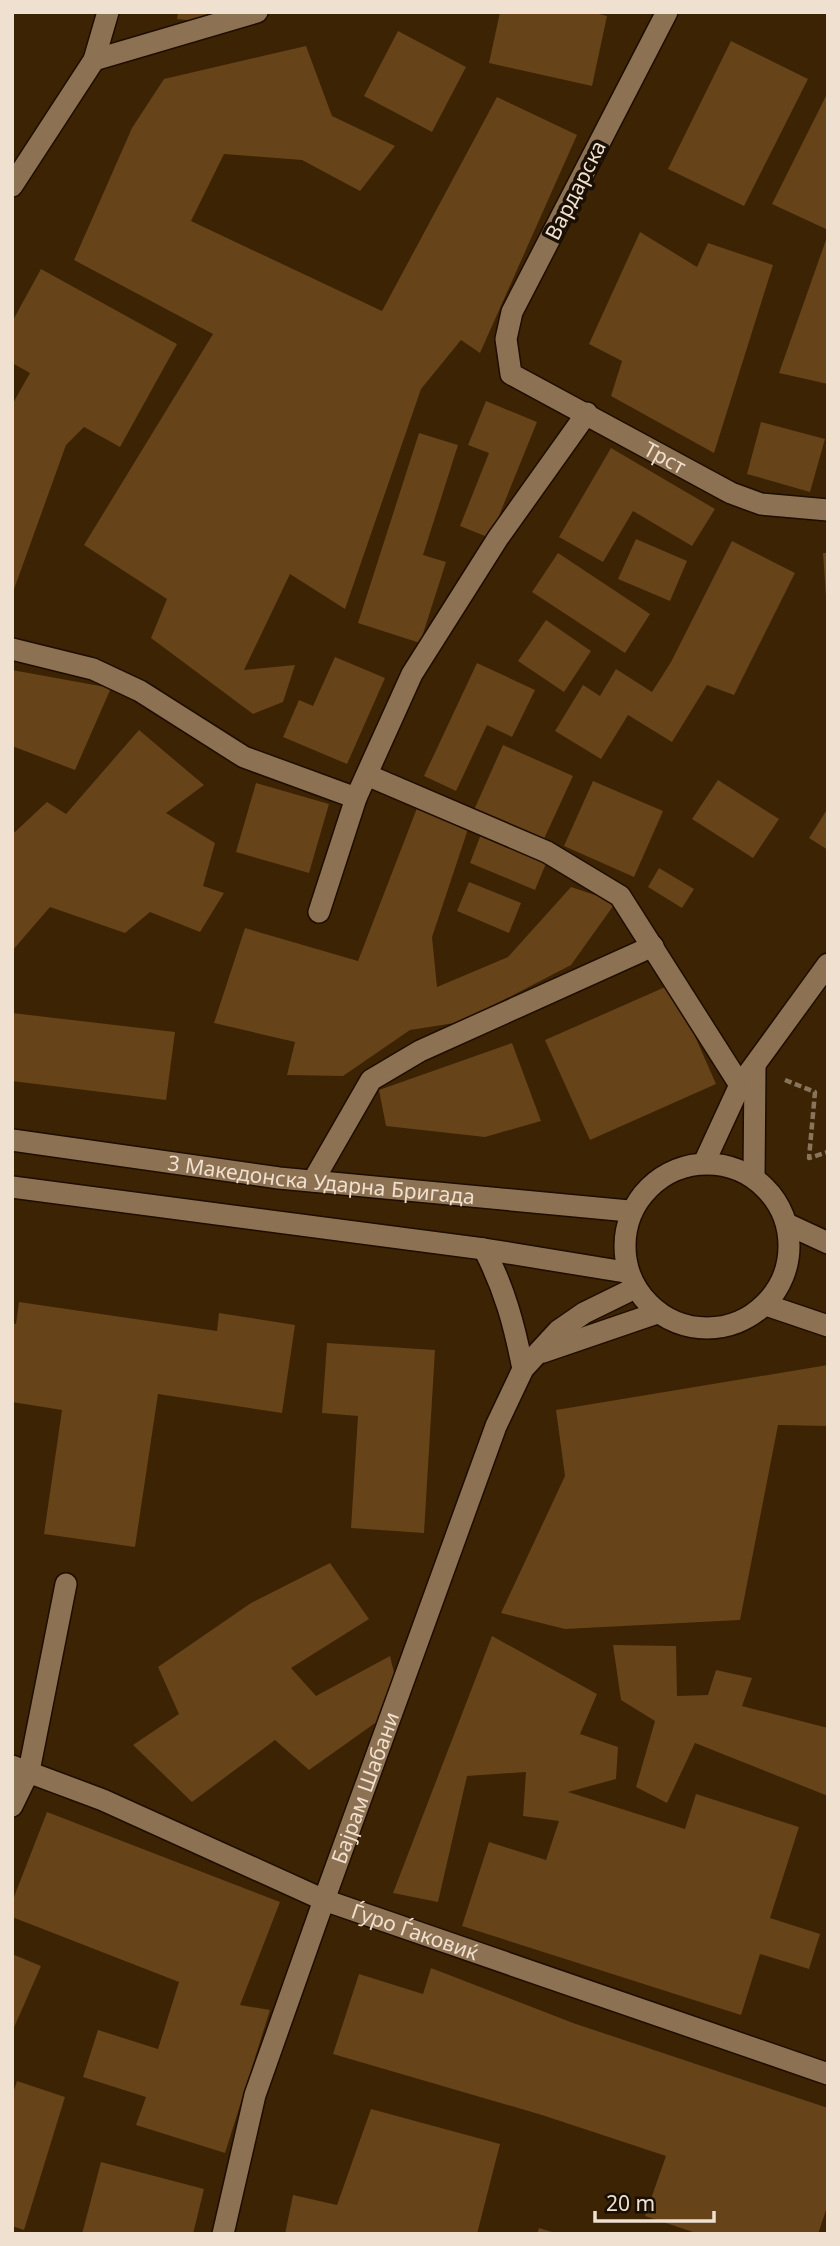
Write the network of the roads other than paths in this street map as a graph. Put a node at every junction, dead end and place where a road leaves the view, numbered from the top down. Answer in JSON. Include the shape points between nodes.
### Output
{"nodes":[{"id":1,"x":108,"y":12,"type":"edge"},
{"id":2,"x":257,"y":12,"type":"edge"},
{"id":3,"x":667,"y":12,"type":"edge"},
{"id":4,"x":93,"y":60,"type":"junction"},
{"id":5,"x":12,"y":186,"type":"edge"},
{"id":6,"x":511,"y":374,"type":"joint"},
{"id":7,"x":587,"y":413,"type":"junction"},
{"id":8,"x":828,"y":510,"type":"edge"},
{"id":9,"x":12,"y":649,"type":"edge"},
{"id":10,"x":367,"y":775,"type":"junction"},
{"id":11,"x":356,"y":798,"type":"junction"},
{"id":12,"x":319,"y":912,"type":"dead end"},
{"id":13,"x":653,"y":946,"type":"junction"},
{"id":14,"x":828,"y":964,"type":"edge"},
{"id":15,"x":755,"y":1068,"type":"junction"},
{"id":16,"x":740,"y":1085,"type":"junction"},
{"id":17,"x":12,"y":1140,"type":"edge"},
{"id":18,"x":704,"y":1163,"type":"junction"},
{"id":19,"x":754,"y":1177,"type":"junction"},
{"id":20,"x":313,"y":1181,"type":"junction"},
{"id":21,"x":12,"y":1187,"type":"edge"},
{"id":22,"x":629,"y":1211,"type":"junction"},
{"id":23,"x":787,"y":1224,"type":"junction"},
{"id":24,"x":828,"y":1242,"type":"edge"},
{"id":25,"x":484,"y":1249,"type":"junction"},
{"id":26,"x":630,"y":1280,"type":"junction"},
{"id":27,"x":766,"y":1305,"type":"junction"},
{"id":28,"x":657,"y":1312,"type":"junction"},
{"id":29,"x":828,"y":1326,"type":"edge"},
{"id":30,"x":530,"y":1361,"type":"junction"},
{"id":31,"x":66,"y":1584,"type":"dead end"},
{"id":32,"x":21,"y":1769,"type":"edge"},
{"id":33,"x":12,"y":1806,"type":"edge"},
{"id":34,"x":324,"y":1900,"type":"junction"},
{"id":35,"x":828,"y":2074,"type":"edge"},
{"id":36,"x":223,"y":2234,"type":"edge"}],
"edges":[{"from":1,"to":4,"type":"street"},
{"from":2,"to":4,"type":"street"},
{"from":3,"to":6,"type":"street","name":"Вардарска","via":[[512,312],[506,339]]},
{"from":4,"to":5,"type":"street"},
{"from":6,"to":7,"type":"street","name":"Трст"},
{"from":7,"to":8,"type":"street","name":"Трст","via":[[731,493],[761,504]]},
{"from":7,"to":10,"type":"street","via":[[498,538],[412,674]]},
{"from":9,"to":11,"type":"street","via":[[93,669],[140,691],[244,757]]},
{"from":10,"to":11,"type":"street"},
{"from":10,"to":13,"type":"street","via":[[547,852],[620,896]]},
{"from":11,"to":12,"type":"street"},
{"from":13,"to":16,"type":"street"},
{"from":13,"to":20,"type":"street","via":[[420,1051],[372,1080]]},
{"from":14,"to":15,"type":"street"},
{"from":15,"to":16,"type":"street"},
{"from":15,"to":19,"type":"street"},
{"from":16,"to":18,"type":"street"},
{"from":17,"to":20,"type":"street","name":"3 Македонска Ударна Бригада"},
{"from":18,"to":19,"type":"street","via":[[730,1166]]},
{"from":18,"to":22,"type":"street","via":[[667,1173]]},
{"from":19,"to":23,"type":"street","via":[[775,1198]]},
{"from":20,"to":22,"type":"street","name":"3 Македонска Ударна Бригада"},
{"from":21,"to":25,"type":"street","name":"3 Македонска Ударна Бригада"},
{"from":22,"to":26,"type":"street","via":[[624,1242]]},
{"from":23,"to":24,"type":"street"},
{"from":23,"to":27,"type":"street","via":[[790,1253],[782,1281]]},
{"from":25,"to":26,"type":"street","name":"3 Македонска Ударна Бригада"},
{"from":25,"to":30,"type":"street"},
{"from":26,"to":28,"type":"street"},
{"from":26,"to":30,"type":"street","name":"Бајрам Шабани","via":[[558,1331]]},
{"from":27,"to":28,"type":"street","via":[[732,1325],[693,1328]]},
{"from":27,"to":29,"type":"street"},
{"from":28,"to":30,"type":"street"},
{"from":30,"to":34,"type":"street","name":"Бајрам Шабани","via":[[496,1426]]},
{"from":31,"to":32,"type":"street"},
{"from":32,"to":33,"type":"street"},
{"from":32,"to":34,"type":"street","name":"Ѓуро Ѓаковиќ","via":[[103,1800]]},
{"from":34,"to":35,"type":"street","name":"Ѓуро Ѓаковиќ"},
{"from":34,"to":36,"type":"street","name":"Бајрам Шабани","via":[[255,2095]]}]}
